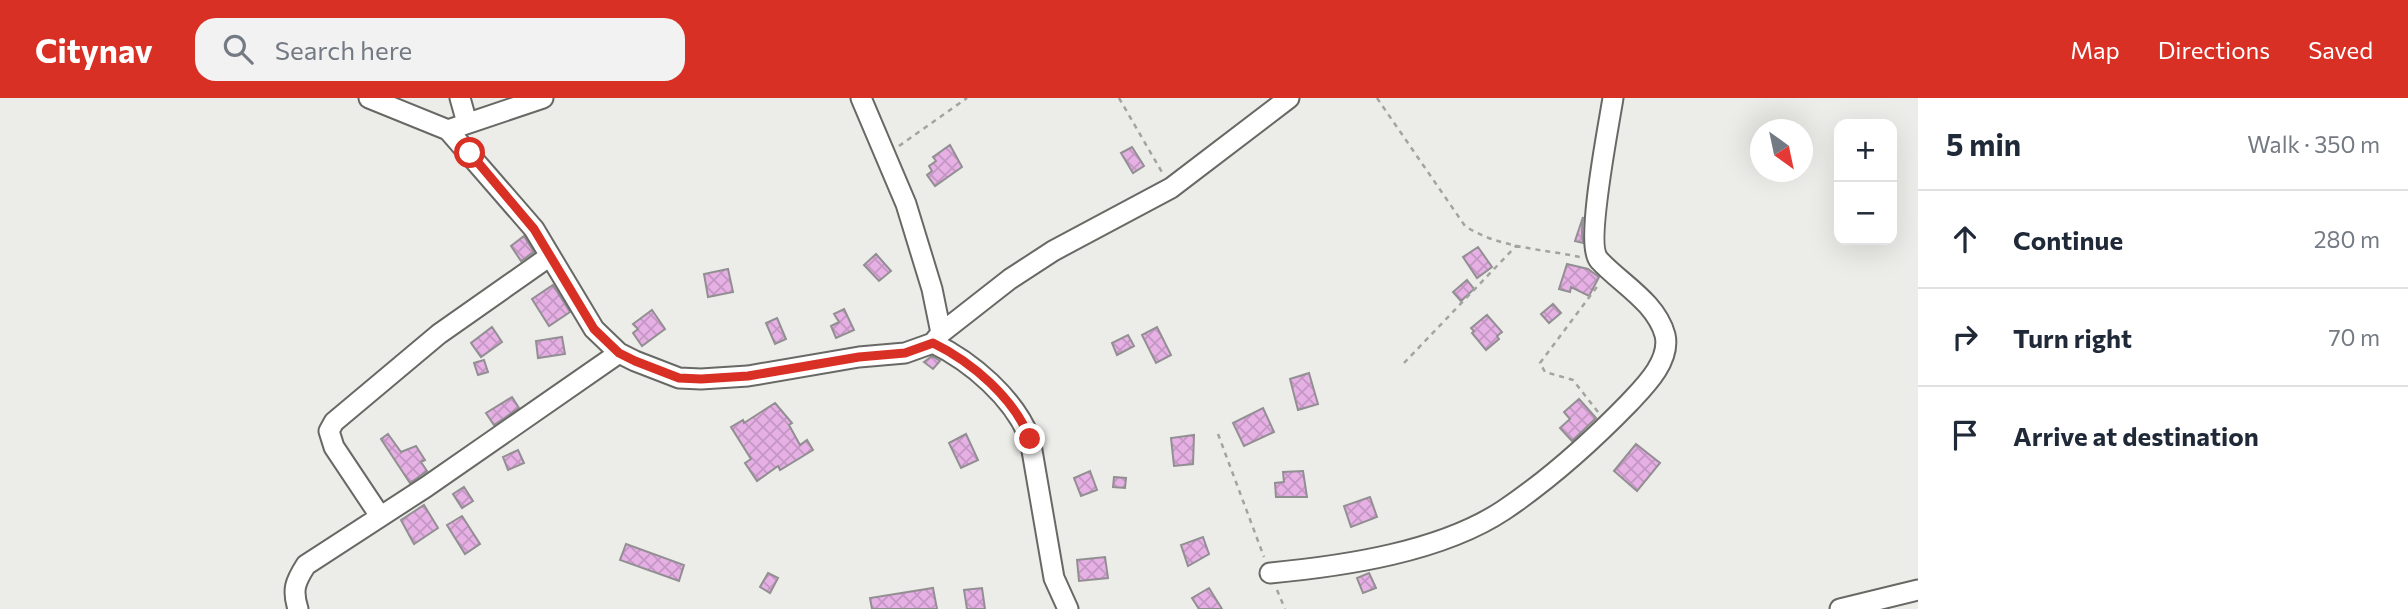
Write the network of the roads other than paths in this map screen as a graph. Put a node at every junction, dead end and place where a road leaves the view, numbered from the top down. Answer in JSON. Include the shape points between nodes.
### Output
{"nodes":[{"id":1,"x":369,"y":98,"type":"edge"},
{"id":2,"x":460,"y":98,"type":"edge"},
{"id":3,"x":543,"y":98,"type":"edge"},
{"id":4,"x":861,"y":98,"type":"edge"},
{"id":5,"x":1289,"y":98,"type":"edge"},
{"id":6,"x":1614,"y":98,"type":"edge"},
{"id":7,"x":467,"y":123,"type":"junction"},
{"id":8,"x":447,"y":130,"type":"junction"},
{"id":9,"x":550,"y":256,"type":"junction"},
{"id":10,"x":937,"y":338,"type":"junction"},
{"id":11,"x":619,"y":353,"type":"junction"},
{"id":12,"x":380,"y":516,"type":"junction"},
{"id":13,"x":1270,"y":573,"type":"road end"},
{"id":14,"x":1918,"y":590,"type":"edge"},
{"id":15,"x":298,"y":609,"type":"edge"},
{"id":16,"x":1068,"y":609,"type":"edge"},
{"id":17,"x":1840,"y":609,"type":"edge"}],
"edges":[{"from":1,"to":8,"type":"street"},
{"from":2,"to":7,"type":"street"},
{"from":3,"to":7,"type":"street"},
{"from":4,"to":10,"type":"street","via":[[912,222]]},
{"from":5,"to":10,"type":"street","via":[[1171,188],[1042,258]]},
{"from":6,"to":13,"type":"street","via":[[1594,238],[1604,264],[1631,287],[1665,336],[1650,381],[1606,427],[1503,510],[1450,536],[1327,568]]},
{"from":7,"to":8,"type":"street"},
{"from":8,"to":9,"type":"street","via":[[521,213]]},
{"from":9,"to":11,"type":"street","via":[[594,329]]},
{"from":9,"to":12,"type":"street","via":[[439,334],[334,422],[329,431],[334,447]]},
{"from":10,"to":11,"type":"street","via":[[905,353],[701,379],[679,378]]},
{"from":10,"to":16,"type":"street","via":[[997,391],[1024,424],[1054,578]]},
{"from":11,"to":12,"type":"street"},
{"from":12,"to":15,"type":"street","via":[[306,565],[293,593]]},
{"from":14,"to":17,"type":"street"}]}
